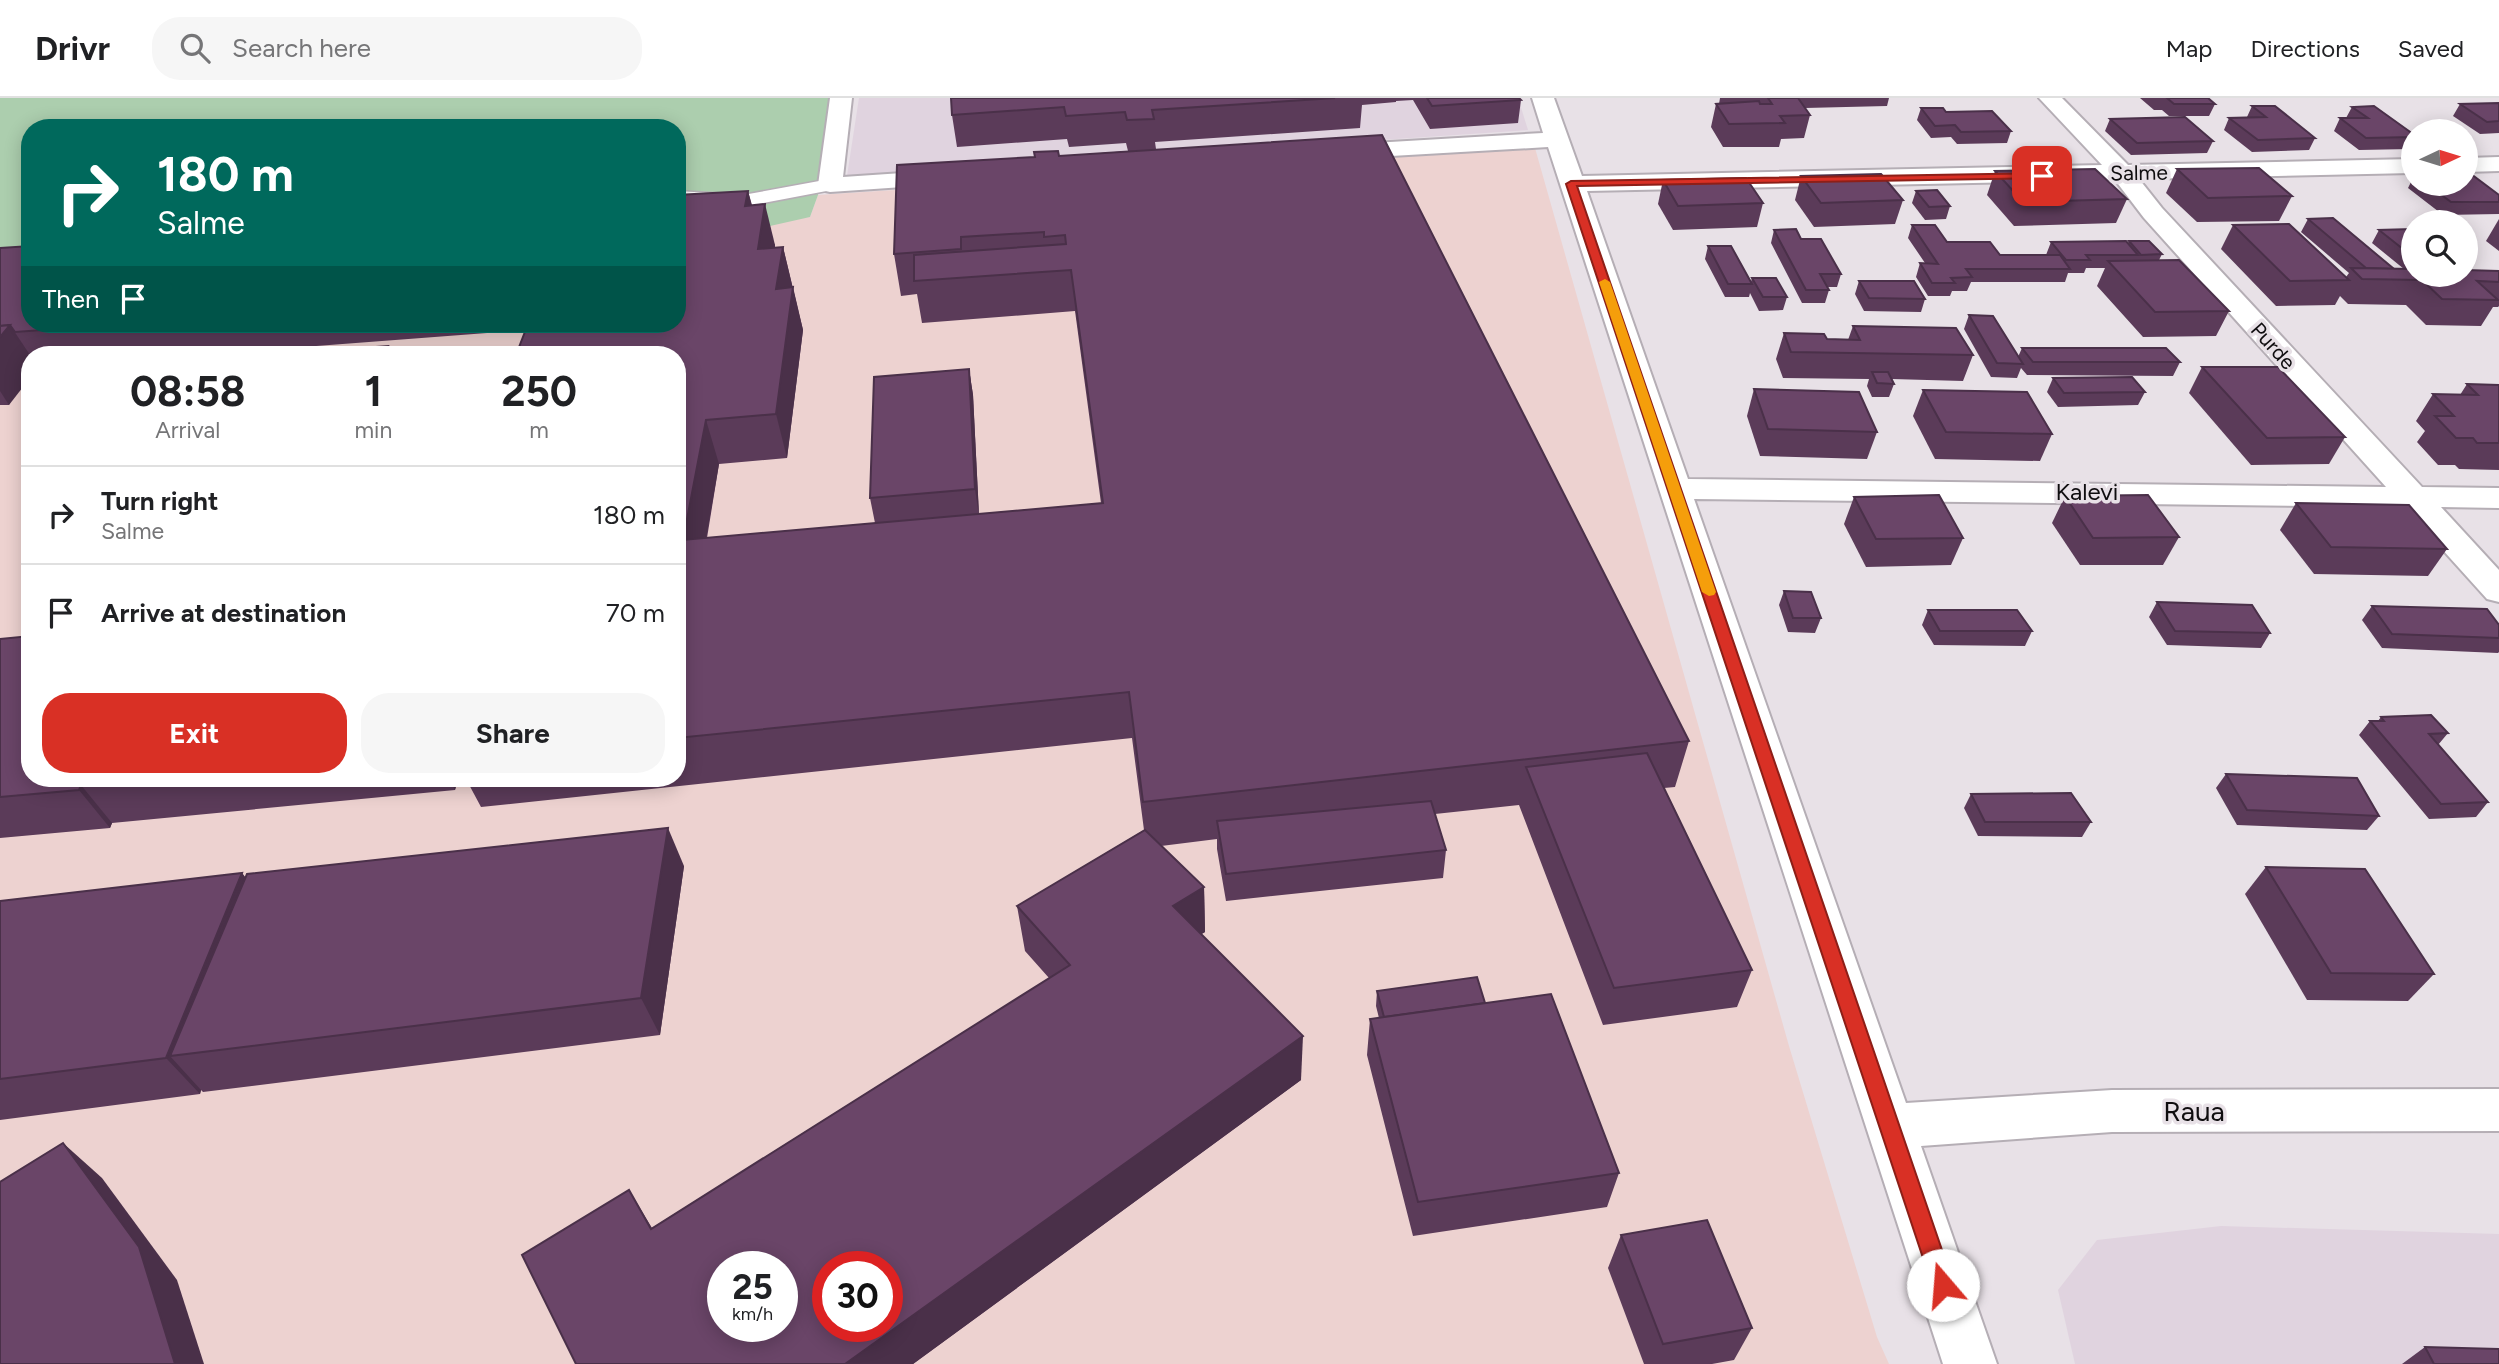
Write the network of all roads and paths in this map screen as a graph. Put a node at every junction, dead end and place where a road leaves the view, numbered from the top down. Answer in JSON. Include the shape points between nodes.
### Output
{"nodes":[{"id":1,"x":841,"y":98,"type":"edge"},
{"id":2,"x":1543,"y":98,"type":"edge"},
{"id":3,"x":2050,"y":98,"type":"edge"},
{"id":4,"x":1557,"y":139,"type":"junction"},
{"id":5,"x":1316,"y":153,"type":"edge"},
{"id":6,"x":2499,"y":164,"type":"edge"},
{"id":7,"x":2478,"y":165,"type":"edge"},
{"id":8,"x":2401,"y":166,"type":"edge"},
{"id":9,"x":2123,"y":174,"type":"junction"},
{"id":10,"x":969,"y":176,"type":"edge"},
{"id":11,"x":1571,"y":184,"type":"junction"},
{"id":12,"x":831,"y":185,"type":"junction"},
{"id":13,"x":686,"y":198,"type":"edge"},
{"id":14,"x":1675,"y":489,"type":"junction"},
{"id":15,"x":2409,"y":496,"type":"junction"},
{"id":16,"x":2499,"y":498,"type":"edge"},
{"id":17,"x":2499,"y":591,"type":"edge"},
{"id":18,"x":2499,"y":1110,"type":"edge"},
{"id":19,"x":1890,"y":1126,"type":"junction"},
{"id":20,"x":1970,"y":1364,"type":"edge"}],
"edges":[{"from":1,"to":12,"type":"street"},
{"from":2,"to":4,"type":"street"},
{"from":3,"to":9,"type":"street","name":"Purde"},
{"from":4,"to":5,"type":"street"},
{"from":4,"to":11,"type":"street"},
{"from":6,"to":7,"type":"street"},
{"from":8,"to":9,"type":"street","name":"Salme"},
{"from":9,"to":11,"type":"street","name":"Salme"},
{"from":9,"to":15,"type":"street","name":"Purde","via":[[2152,213]]},
{"from":10,"to":12,"type":"street"},
{"from":11,"to":14,"type":"street"},
{"from":12,"to":13,"type":"lane","via":[[743,201]]},
{"from":14,"to":15,"type":"street","name":"Kalevi"},
{"from":14,"to":19,"type":"street"},
{"from":15,"to":16,"type":"street","name":"Kalevi"},
{"from":15,"to":17,"type":"street","name":"Purde"},
{"from":18,"to":19,"type":"street","name":"Raua","via":[[2112,1111]]},
{"from":19,"to":20,"type":"street"}]}
